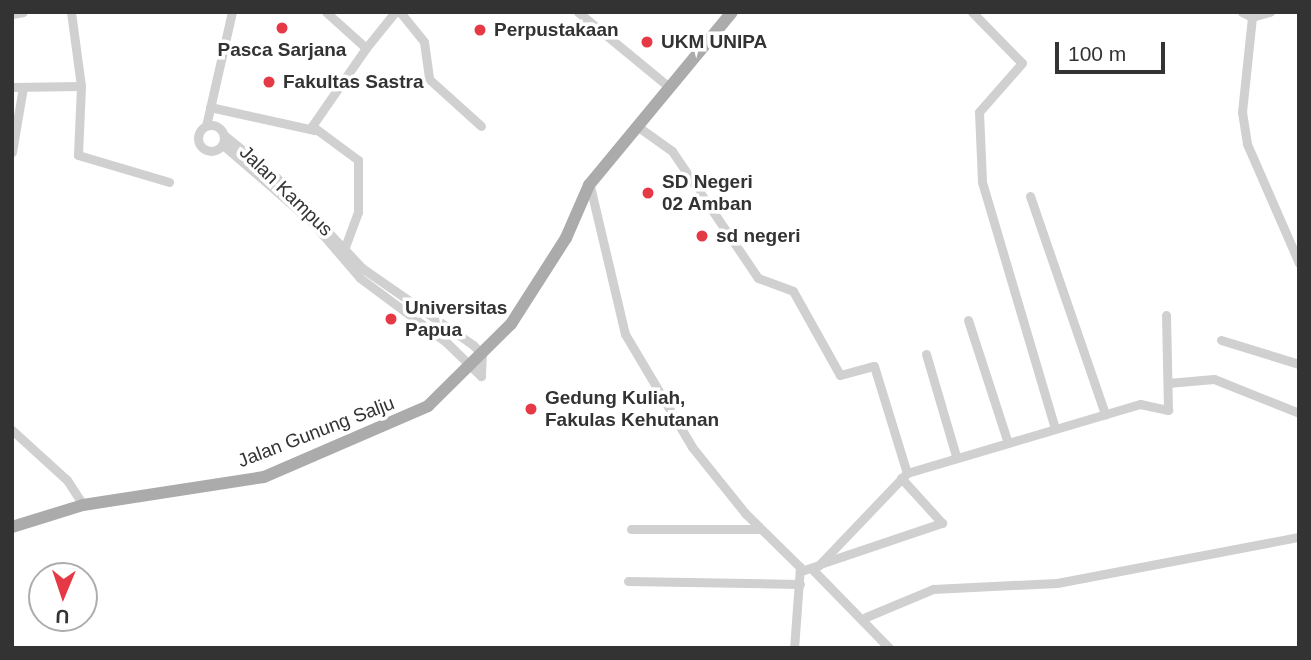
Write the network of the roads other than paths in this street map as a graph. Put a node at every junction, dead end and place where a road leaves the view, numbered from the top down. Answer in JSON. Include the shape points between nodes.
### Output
{"nodes":[{"id":1,"x":23,"y":12,"type":"edge"},
{"id":2,"x":71,"y":12,"type":"edge"},
{"id":3,"x":232,"y":12,"type":"edge"},
{"id":4,"x":326,"y":12,"type":"edge"},
{"id":5,"x":398,"y":12,"type":"edge"},
{"id":6,"x":578,"y":12,"type":"edge"},
{"id":7,"x":732,"y":12,"type":"edge"},
{"id":8,"x":972,"y":12,"type":"edge"},
{"id":9,"x":1242,"y":12,"type":"edge"},
{"id":10,"x":1270,"y":12,"type":"edge"},
{"id":11,"x":12,"y":14,"type":"edge"},
{"id":12,"x":1252,"y":17,"type":"junction"},
{"id":13,"x":366,"y":48,"type":"junction"},
{"id":14,"x":82,"y":86,"type":"junction"},
{"id":15,"x":18,"y":87,"type":"edge"},
{"id":16,"x":669,"y":87,"type":"junction"},
{"id":17,"x":210,"y":107,"type":"junction"},
{"id":18,"x":14,"y":126,"type":"edge"},
{"id":19,"x":206,"y":126,"type":"junction"},
{"id":20,"x":481,"y":126,"type":"dead end"},
{"id":21,"x":637,"y":126,"type":"junction"},
{"id":22,"x":314,"y":130,"type":"junction"},
{"id":23,"x":224,"y":140,"type":"junction"},
{"id":24,"x":12,"y":152,"type":"edge"},
{"id":25,"x":169,"y":182,"type":"dead end"},
{"id":26,"x":589,"y":185,"type":"junction"},
{"id":27,"x":1030,"y":196,"type":"dead end"},
{"id":28,"x":351,"y":230,"type":"junction"},
{"id":29,"x":331,"y":239,"type":"junction"},
{"id":30,"x":343,"y":253,"type":"junction"},
{"id":31,"x":1299,"y":263,"type":"edge"},
{"id":32,"x":1166,"y":315,"type":"dead end"},
{"id":33,"x":968,"y":320,"type":"dead end"},
{"id":34,"x":1222,"y":340,"type":"dead end"},
{"id":35,"x":926,"y":354,"type":"dead end"},
{"id":36,"x":482,"y":355,"type":"junction"},
{"id":37,"x":1299,"y":364,"type":"edge"},
{"id":38,"x":471,"y":367,"type":"junction"},
{"id":39,"x":1168,"y":383,"type":"junction"},
{"id":40,"x":1299,"y":413,"type":"edge"},
{"id":41,"x":1105,"y":414,"type":"junction"},
{"id":42,"x":1055,"y":428,"type":"junction"},
{"id":43,"x":12,"y":430,"type":"edge"},
{"id":44,"x":1007,"y":440,"type":"junction"},
{"id":45,"x":956,"y":456,"type":"junction"},
{"id":46,"x":904,"y":476,"type":"junction"},
{"id":47,"x":83,"y":505,"type":"junction"},
{"id":48,"x":12,"y":527,"type":"edge"},
{"id":49,"x":631,"y":529,"type":"dead end"},
{"id":50,"x":760,"y":529,"type":"junction"},
{"id":51,"x":1299,"y":537,"type":"edge"},
{"id":52,"x":816,"y":568,"type":"junction"},
{"id":53,"x":801,"y":571,"type":"junction"},
{"id":54,"x":628,"y":581,"type":"dead end"},
{"id":55,"x":800,"y":584,"type":"junction"},
{"id":56,"x":866,"y":617,"type":"junction"},
{"id":57,"x":794,"y":648,"type":"edge"},
{"id":58,"x":890,"y":648,"type":"edge"}],
"edges":[{"from":1,"to":11,"type":"street"},
{"from":2,"to":14,"type":"street"},
{"from":3,"to":17,"type":"street","name":"Jalan Kampus"},
{"from":4,"to":13,"type":"street"},
{"from":5,"to":13,"type":"street"},
{"from":5,"to":20,"type":"street","via":[[424,42],[429,79]]},
{"from":6,"to":16,"type":"street"},
{"from":7,"to":16,"type":"main road","name":"Jalan Gunung Salju"},
{"from":8,"to":42,"type":"street","via":[[1022,63],[979,111],[982,182]]},
{"from":9,"to":12,"type":"street"},
{"from":10,"to":12,"type":"street"},
{"from":12,"to":31,"type":"street","via":[[1242,112],[1247,144]]},
{"from":13,"to":22,"type":"street","via":[[314,116]]},
{"from":14,"to":15,"type":"street"},
{"from":14,"to":25,"type":"street","via":[[78,155]]},
{"from":15,"to":18,"type":"street"},
{"from":16,"to":21,"type":"main road","name":"Jalan Gunung Salju"},
{"from":17,"to":19,"type":"street","name":"Jalan Kampus"},
{"from":17,"to":22,"type":"street","name":"Jalan Kampus"},
{"from":18,"to":24,"type":"street"},
{"from":19,"to":23,"type":"street","name":"Jalan Kampus"},
{"from":19,"to":23,"type":"street","name":"Jalan Kampus","via":[[198,137],[201,146],[212,151]]},
{"from":21,"to":26,"type":"main road","name":"Jalan Gunung Salju"},
{"from":21,"to":46,"type":"street","via":[[672,151],[758,278],[793,291],[841,375],[874,366]]},
{"from":22,"to":28,"type":"street","name":"Jalan Kampus","via":[[349,148],[358,160]]},
{"from":23,"to":29,"type":"street","name":"Jalan Kampus","via":[[260,167]]},
{"from":26,"to":36,"type":"main road","name":"Jalan Gunung Salju","via":[[544,276]]},
{"from":26,"to":50,"type":"street","via":[[625,334],[692,447]]},
{"from":27,"to":41,"type":"street"},
{"from":28,"to":29,"type":"street"},
{"from":28,"to":30,"type":"street","name":"Jalan Kampus"},
{"from":29,"to":30,"type":"street","name":"Jalan Kampus"},
{"from":30,"to":36,"type":"street","name":"Jalan Kampus"},
{"from":30,"to":38,"type":"street","name":"Jalan Kampus"},
{"from":32,"to":39,"type":"street"},
{"from":33,"to":44,"type":"street"},
{"from":34,"to":37,"type":"street"},
{"from":35,"to":45,"type":"street"},
{"from":36,"to":38,"type":"main road","name":"Jalan Gunung Salju"},
{"from":38,"to":47,"type":"main road","name":"Jalan Gunung Salju","via":[[409,418],[264,477]]},
{"from":39,"to":40,"type":"street","via":[[1214,379]]},
{"from":39,"to":41,"type":"street","via":[[1168,410],[1143,404]]},
{"from":41,"to":42,"type":"street"},
{"from":42,"to":44,"type":"street"},
{"from":43,"to":47,"type":"street","via":[[67,480]]},
{"from":44,"to":45,"type":"street"},
{"from":45,"to":46,"type":"street"},
{"from":46,"to":52,"type":"street"},
{"from":46,"to":52,"type":"street","via":[[942,523]]},
{"from":47,"to":48,"type":"main road","name":"Jalan Gunung Salju"},
{"from":49,"to":50,"type":"street"},
{"from":50,"to":53,"type":"street"},
{"from":51,"to":56,"type":"street","via":[[1074,580],[933,589]]},
{"from":52,"to":53,"type":"street"},
{"from":52,"to":56,"type":"street"},
{"from":53,"to":55,"type":"street"},
{"from":54,"to":55,"type":"street"},
{"from":55,"to":57,"type":"street"},
{"from":56,"to":58,"type":"street"}]}
